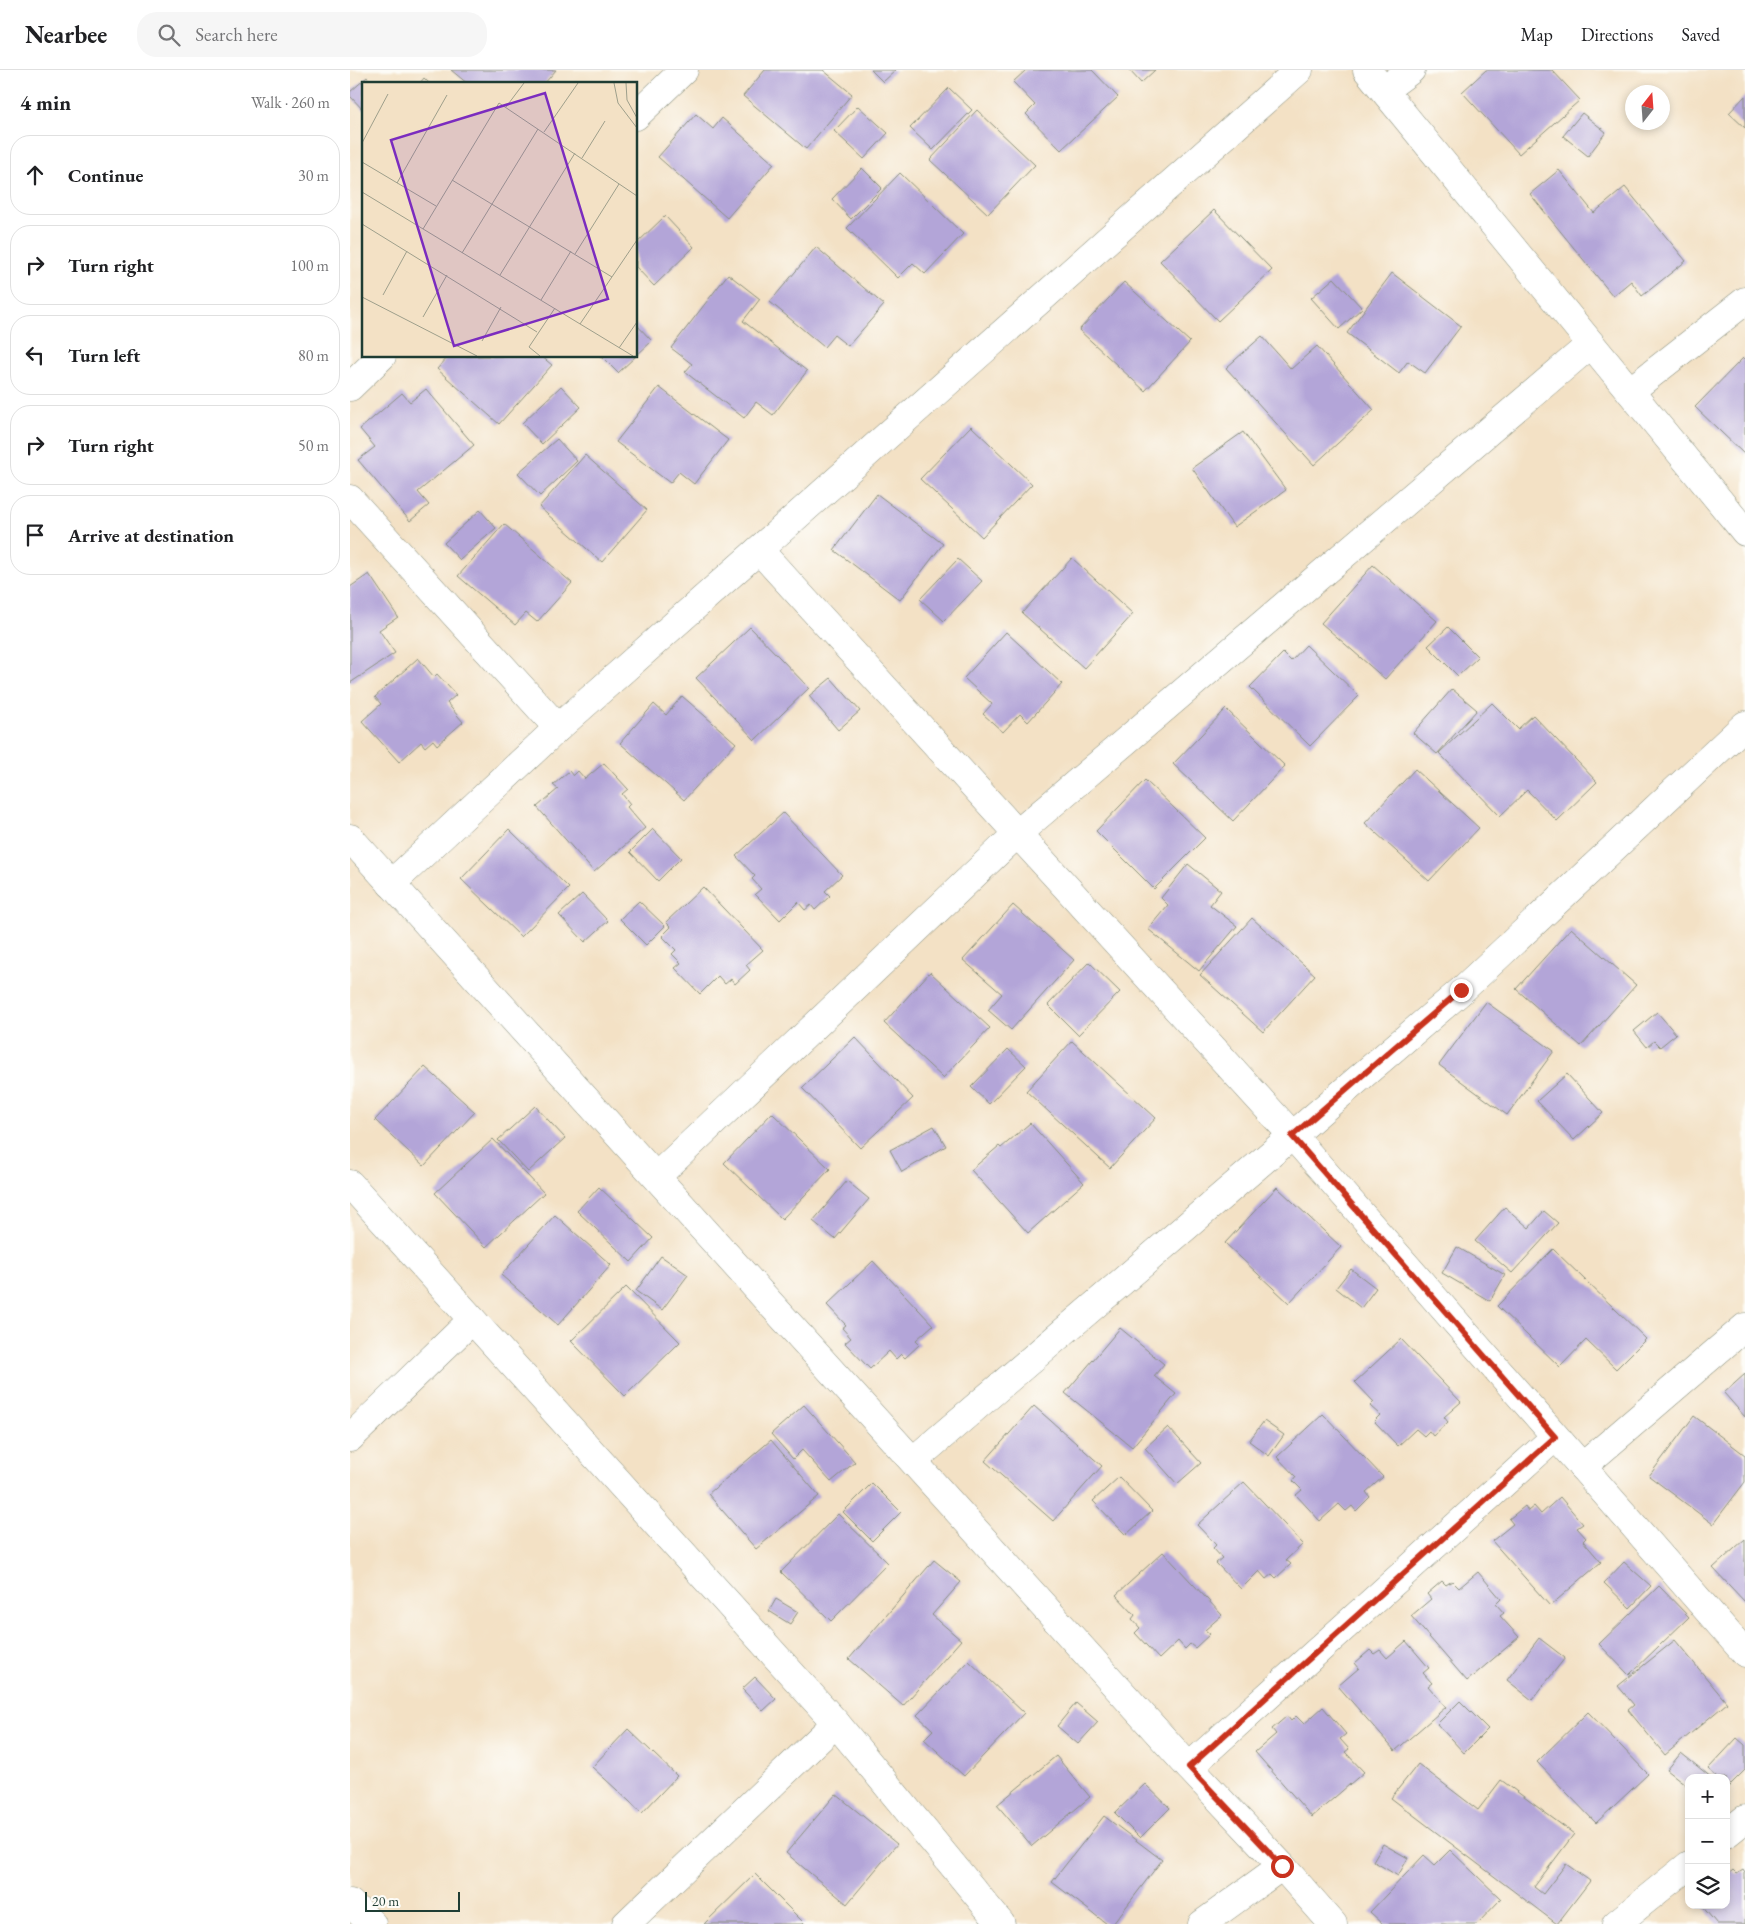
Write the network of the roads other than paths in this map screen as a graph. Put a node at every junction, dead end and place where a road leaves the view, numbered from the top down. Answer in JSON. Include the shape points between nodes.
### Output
{"nodes":[{"id":1,"x":684,"y":70,"type":"edge"},
{"id":2,"x":1299,"y":70,"type":"edge"},
{"id":3,"x":1411,"y":70,"type":"edge"},
{"id":4,"x":1375,"y":80,"type":"edge"},
{"id":5,"x":638,"y":114,"type":"edge"},
{"id":6,"x":1745,"y":301,"type":"edge"},
{"id":7,"x":1591,"y":344,"type":"junction"},
{"id":8,"x":380,"y":358,"type":"edge"},
{"id":9,"x":350,"y":387,"type":"edge"},
{"id":10,"x":1630,"y":391,"type":"junction"},
{"id":11,"x":350,"y":499,"type":"edge"},
{"id":12,"x":1745,"y":532,"type":"edge"},
{"id":13,"x":759,"y":550,"type":"junction"},
{"id":14,"x":1745,"y":724,"type":"edge"},
{"id":15,"x":558,"y":728,"type":"junction"},
{"id":16,"x":1018,"y":833,"type":"junction"},
{"id":17,"x":350,"y":838,"type":"edge"},
{"id":18,"x":391,"y":884,"type":"junction"},
{"id":19,"x":1292,"y":1136,"type":"junction"},
{"id":20,"x":658,"y":1176,"type":"junction"},
{"id":21,"x":350,"y":1184,"type":"edge"},
{"id":22,"x":472,"y":1320,"type":"junction"},
{"id":23,"x":1745,"y":1327,"type":"edge"},
{"id":24,"x":1555,"y":1437,"type":"junction"},
{"id":25,"x":350,"y":1438,"type":"edge"},
{"id":26,"x":914,"y":1460,"type":"junction"},
{"id":27,"x":1582,"y":1467,"type":"junction"},
{"id":28,"x":1745,"y":1653,"type":"edge"},
{"id":29,"x":836,"y":1723,"type":"junction"},
{"id":30,"x":1189,"y":1767,"type":"junction"},
{"id":31,"x":1745,"y":1819,"type":"edge"},
{"id":32,"x":1730,"y":1831,"type":"edge"},
{"id":33,"x":1282,"y":1866,"type":"junction"},
{"id":34,"x":1685,"y":1868,"type":"edge"},
{"id":35,"x":350,"y":1903,"type":"edge"},
{"id":36,"x":372,"y":1924,"type":"edge"},
{"id":37,"x":626,"y":1924,"type":"edge"},
{"id":38,"x":1001,"y":1924,"type":"edge"},
{"id":39,"x":1202,"y":1924,"type":"edge"},
{"id":40,"x":1334,"y":1924,"type":"edge"},
{"id":41,"x":1616,"y":1924,"type":"edge"}],
"edges":[{"from":1,"to":5,"type":"street"},
{"from":2,"to":13,"type":"street"},
{"from":3,"to":4,"type":"street"},
{"from":4,"to":7,"type":"street"},
{"from":6,"to":10,"type":"street"},
{"from":7,"to":10,"type":"street"},
{"from":7,"to":16,"type":"street"},
{"from":8,"to":9,"type":"street"},
{"from":10,"to":12,"type":"street"},
{"from":11,"to":15,"type":"street"},
{"from":13,"to":15,"type":"street"},
{"from":13,"to":16,"type":"street"},
{"from":14,"to":19,"type":"street","via":[[1461,990]]},
{"from":15,"to":18,"type":"street"},
{"from":16,"to":19,"type":"street"},
{"from":16,"to":20,"type":"street"},
{"from":17,"to":18,"type":"street"},
{"from":18,"to":20,"type":"street"},
{"from":19,"to":24,"type":"street"},
{"from":19,"to":26,"type":"street"},
{"from":20,"to":26,"type":"street"},
{"from":21,"to":22,"type":"street"},
{"from":22,"to":25,"type":"street"},
{"from":22,"to":29,"type":"street"},
{"from":23,"to":27,"type":"street"},
{"from":24,"to":27,"type":"street"},
{"from":24,"to":30,"type":"street"},
{"from":26,"to":30,"type":"street"},
{"from":27,"to":28,"type":"street"},
{"from":29,"to":37,"type":"street"},
{"from":29,"to":38,"type":"street"},
{"from":30,"to":33,"type":"street"},
{"from":31,"to":32,"type":"street"},
{"from":33,"to":39,"type":"street"},
{"from":33,"to":40,"type":"street"},
{"from":34,"to":41,"type":"street"},
{"from":35,"to":36,"type":"street"}]}
